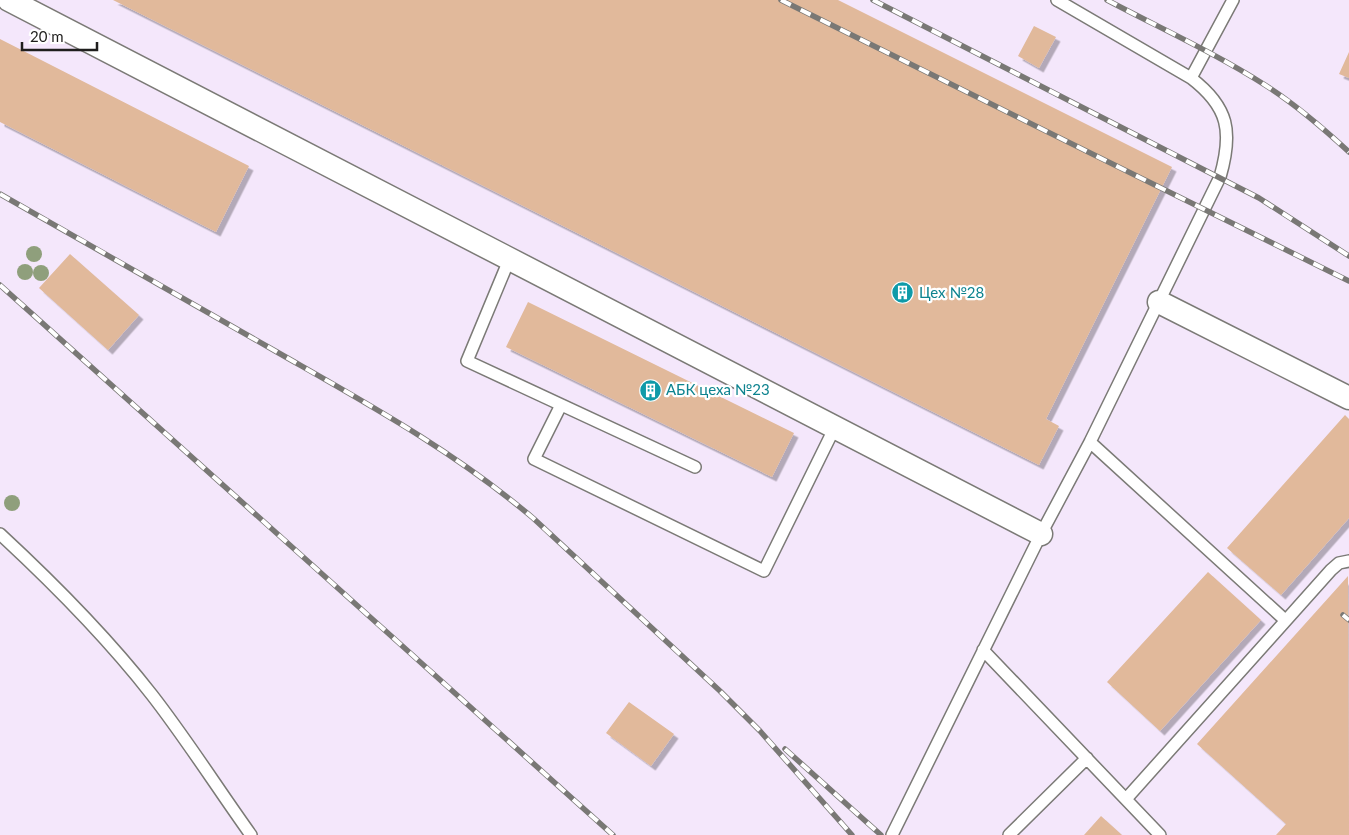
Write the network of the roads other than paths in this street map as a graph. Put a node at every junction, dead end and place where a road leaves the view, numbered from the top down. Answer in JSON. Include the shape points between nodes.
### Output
{"nodes":[{"id":1,"x":8,"y":0,"type":"edge"},
{"id":2,"x":1057,"y":0,"type":"edge"},
{"id":3,"x":1233,"y":0,"type":"edge"},
{"id":4,"x":1191,"y":78,"type":"junction"},
{"id":5,"x":509,"y":260,"type":"junction"},
{"id":6,"x":1158,"y":302,"type":"junction"},
{"id":7,"x":1349,"y":398,"type":"edge"},
{"id":8,"x":561,"y":404,"type":"junction"},
{"id":9,"x":834,"y":429,"type":"junction"},
{"id":10,"x":1090,"y":442,"type":"junction"},
{"id":11,"x":696,"y":468,"type":"dead end"},
{"id":12,"x":0,"y":534,"type":"edge"},
{"id":13,"x":1041,"y":534,"type":"junction"},
{"id":14,"x":1349,"y":562,"type":"edge"},
{"id":15,"x":1285,"y":620,"type":"junction"},
{"id":16,"x":983,"y":650,"type":"junction"},
{"id":17,"x":1087,"y":758,"type":"junction"},
{"id":18,"x":1126,"y":799,"type":"junction"},
{"id":19,"x":251,"y":835,"type":"edge"},
{"id":20,"x":892,"y":835,"type":"edge"},
{"id":21,"x":1009,"y":835,"type":"edge"},
{"id":22,"x":1160,"y":835,"type":"edge"}],
"edges":[{"from":1,"to":5,"type":"street"},
{"from":2,"to":4,"type":"lane"},
{"from":3,"to":4,"type":"lane"},
{"from":4,"to":6,"type":"lane","via":[[1204,88],[1223,114],[1227,128],[1226,156],[1220,176]]},
{"from":5,"to":8,"type":"lane","via":[[467,361]]},
{"from":5,"to":9,"type":"street"},
{"from":6,"to":7,"type":"street"},
{"from":6,"to":10,"type":"lane"},
{"from":8,"to":9,"type":"lane","via":[[534,459],[764,571]]},
{"from":8,"to":11,"type":"lane"},
{"from":9,"to":13,"type":"street"},
{"from":10,"to":13,"type":"lane"},
{"from":10,"to":15,"type":"lane"},
{"from":12,"to":19,"type":"lane","via":[[49,579],[134,673]]},
{"from":13,"to":16,"type":"lane"},
{"from":14,"to":15,"type":"lane","via":[[1339,563],[1331,570]]},
{"from":15,"to":18,"type":"lane"},
{"from":16,"to":17,"type":"lane"},
{"from":16,"to":20,"type":"lane"},
{"from":17,"to":18,"type":"lane"},
{"from":17,"to":21,"type":"lane"},
{"from":18,"to":22,"type":"lane"}]}
